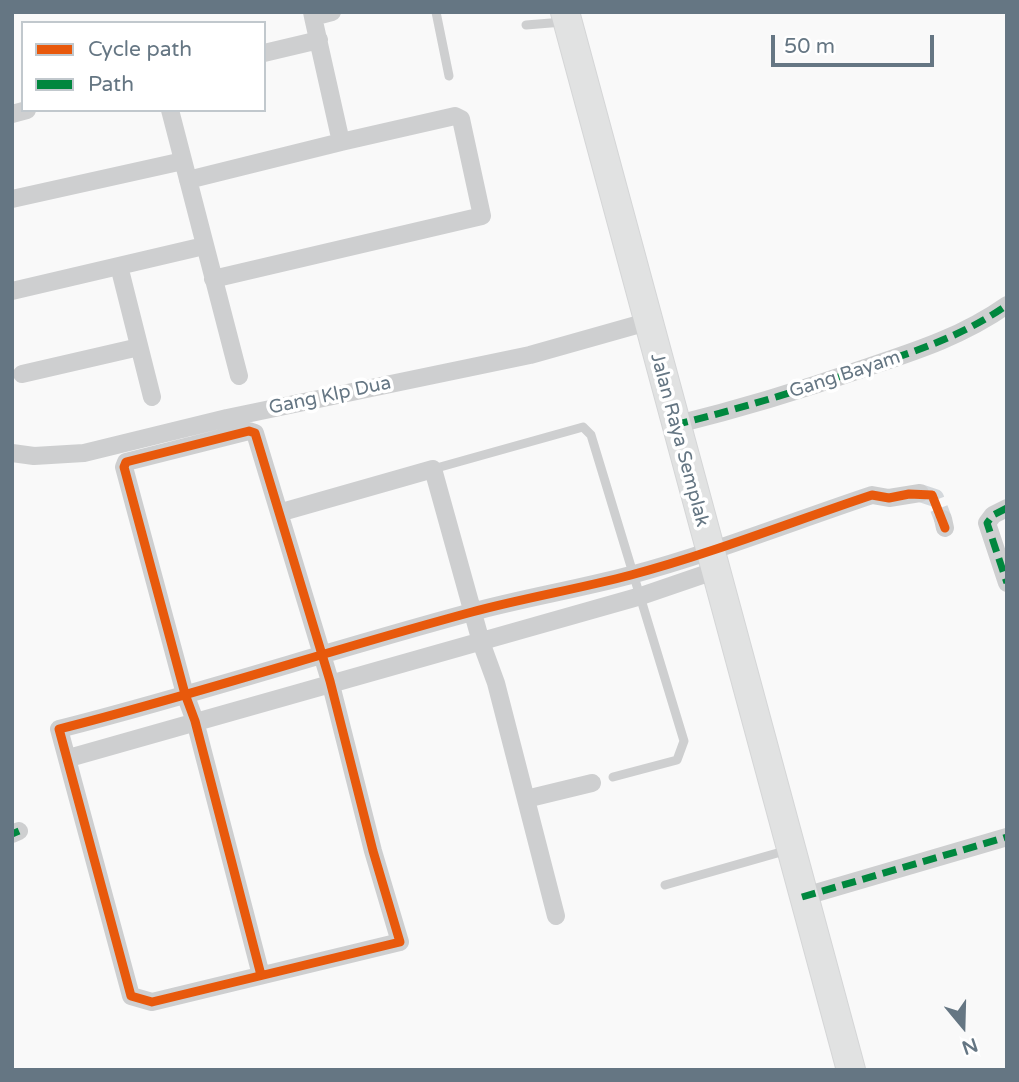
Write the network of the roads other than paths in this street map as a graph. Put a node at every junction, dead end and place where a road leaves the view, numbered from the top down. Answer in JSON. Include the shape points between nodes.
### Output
{"nodes":[{"id":1,"x":332,"y":12,"type":"edge"},
{"id":2,"x":436,"y":12,"type":"edge"},
{"id":3,"x":313,"y":15,"type":"edge"},
{"id":4,"x":561,"y":20,"type":"edge"},
{"id":5,"x":526,"y":24,"type":"dead end"},
{"id":6,"x":319,"y":40,"type":"junction"},
{"id":7,"x":266,"y":53,"type":"edge"},
{"id":8,"x":449,"y":76,"type":"dead end"},
{"id":9,"x":171,"y":112,"type":"edge"},
{"id":10,"x":341,"y":142,"type":"junction"},
{"id":11,"x":183,"y":161,"type":"junction"},
{"id":12,"x":188,"y":180,"type":"junction"},
{"id":13,"x":12,"y":199,"type":"edge"},
{"id":14,"x":204,"y":246,"type":"junction"},
{"id":15,"x":119,"y":266,"type":"junction"},
{"id":16,"x":213,"y":279,"type":"junction"},
{"id":17,"x":12,"y":291,"type":"edge"},
{"id":18,"x":1007,"y":305,"type":"edge"},
{"id":19,"x":647,"y":322,"type":"junction"},
{"id":20,"x":139,"y":347,"type":"junction"},
{"id":21,"x":22,"y":374,"type":"dead end"},
{"id":22,"x":239,"y":376,"type":"dead end"},
{"id":23,"x":152,"y":397,"type":"dead end"},
{"id":24,"x":674,"y":425,"type":"junction"},
{"id":25,"x":12,"y":453,"type":"edge"},
{"id":26,"x":433,"y":469,"type":"junction"},
{"id":27,"x":920,"y":494,"type":"dead end"},
{"id":28,"x":1007,"y":508,"type":"edge"},
{"id":29,"x":282,"y":512,"type":"junction"},
{"id":30,"x":711,"y":560,"type":"junction"},
{"id":31,"x":633,"y":575,"type":"junction"},
{"id":32,"x":1007,"y":583,"type":"edge"},
{"id":33,"x":641,"y":596,"type":"junction"},
{"id":34,"x":473,"y":612,"type":"junction"},
{"id":35,"x":481,"y":642,"type":"junction"},
{"id":36,"x":322,"y":655,"type":"junction"},
{"id":37,"x":330,"y":681,"type":"junction"},
{"id":38,"x":185,"y":694,"type":"junction"},
{"id":39,"x":195,"y":721,"type":"junction"},
{"id":40,"x":69,"y":758,"type":"junction"},
{"id":41,"x":613,"y":777,"type":"dead end"},
{"id":42,"x":592,"y":783,"type":"dead end"},
{"id":43,"x":526,"y":799,"type":"junction"},
{"id":44,"x":1007,"y":837,"type":"edge"},
{"id":45,"x":790,"y":850,"type":"junction"},
{"id":46,"x":665,"y":885,"type":"dead end"},
{"id":47,"x":802,"y":897,"type":"junction"},
{"id":48,"x":556,"y":916,"type":"dead end"},
{"id":49,"x":261,"y":975,"type":"junction"},
{"id":50,"x":851,"y":1070,"type":"edge"}],
"edges":[{"from":1,"to":3,"type":"street"},
{"from":2,"to":8,"type":"lane"},
{"from":3,"to":6,"type":"street"},
{"from":4,"to":5,"type":"lane"},
{"from":4,"to":19,"type":"main road","name":"Jalan Raya Semplak"},
{"from":6,"to":7,"type":"street"},
{"from":6,"to":10,"type":"street"},
{"from":9,"to":11,"type":"street"},
{"from":10,"to":12,"type":"street"},
{"from":10,"to":16,"type":"street","via":[[461,118],[482,216]]},
{"from":11,"to":12,"type":"street"},
{"from":11,"to":13,"type":"street"},
{"from":12,"to":14,"type":"street"},
{"from":14,"to":15,"type":"street"},
{"from":14,"to":16,"type":"street"},
{"from":15,"to":17,"type":"street"},
{"from":15,"to":20,"type":"street"},
{"from":16,"to":22,"type":"street"},
{"from":18,"to":24,"type":"street","name":"Gang Bayam","via":[[945,341],[804,389]]},
{"from":19,"to":24,"type":"main road","name":"Jalan Raya Semplak"},
{"from":19,"to":25,"type":"street","name":"Gang Klp Dua","via":[[530,355],[84,453]]},
{"from":20,"to":21,"type":"street"},
{"from":20,"to":23,"type":"street"},
{"from":24,"to":30,"type":"main road","name":"Jalan Raya Semplak"},
{"from":26,"to":29,"type":"street"},
{"from":26,"to":31,"type":"lane","via":[[587,429]]},
{"from":26,"to":34,"type":"street"},
{"from":27,"to":30,"type":"street","via":[[872,495]]},
{"from":28,"to":32,"type":"street","via":[[987,523]]},
{"from":29,"to":36,"type":"street"},
{"from":29,"to":38,"type":"street","via":[[255,432],[126,462]]},
{"from":30,"to":31,"type":"street"},
{"from":30,"to":33,"type":"street"},
{"from":30,"to":45,"type":"main road","name":"Jalan Raya Semplak"},
{"from":31,"to":33,"type":"lane"},
{"from":31,"to":34,"type":"street"},
{"from":33,"to":35,"type":"street"},
{"from":33,"to":41,"type":"lane","via":[[684,741],[677,760]]},
{"from":34,"to":35,"type":"street"},
{"from":34,"to":36,"type":"street"},
{"from":35,"to":37,"type":"street"},
{"from":35,"to":43,"type":"street"},
{"from":36,"to":37,"type":"street"},
{"from":36,"to":38,"type":"street"},
{"from":37,"to":39,"type":"street"},
{"from":37,"to":49,"type":"street","via":[[400,942]]},
{"from":38,"to":39,"type":"street"},
{"from":38,"to":40,"type":"street","via":[[60,729]]},
{"from":39,"to":40,"type":"street"},
{"from":39,"to":49,"type":"street"},
{"from":40,"to":49,"type":"street","via":[[131,996],[152,1002]]},
{"from":42,"to":43,"type":"street"},
{"from":43,"to":48,"type":"street"},
{"from":44,"to":47,"type":"street"},
{"from":45,"to":46,"type":"lane"},
{"from":45,"to":47,"type":"main road","name":"Jalan Raya Semplak"},
{"from":47,"to":50,"type":"main road","name":"Jalan Raya Semplak"}]}
